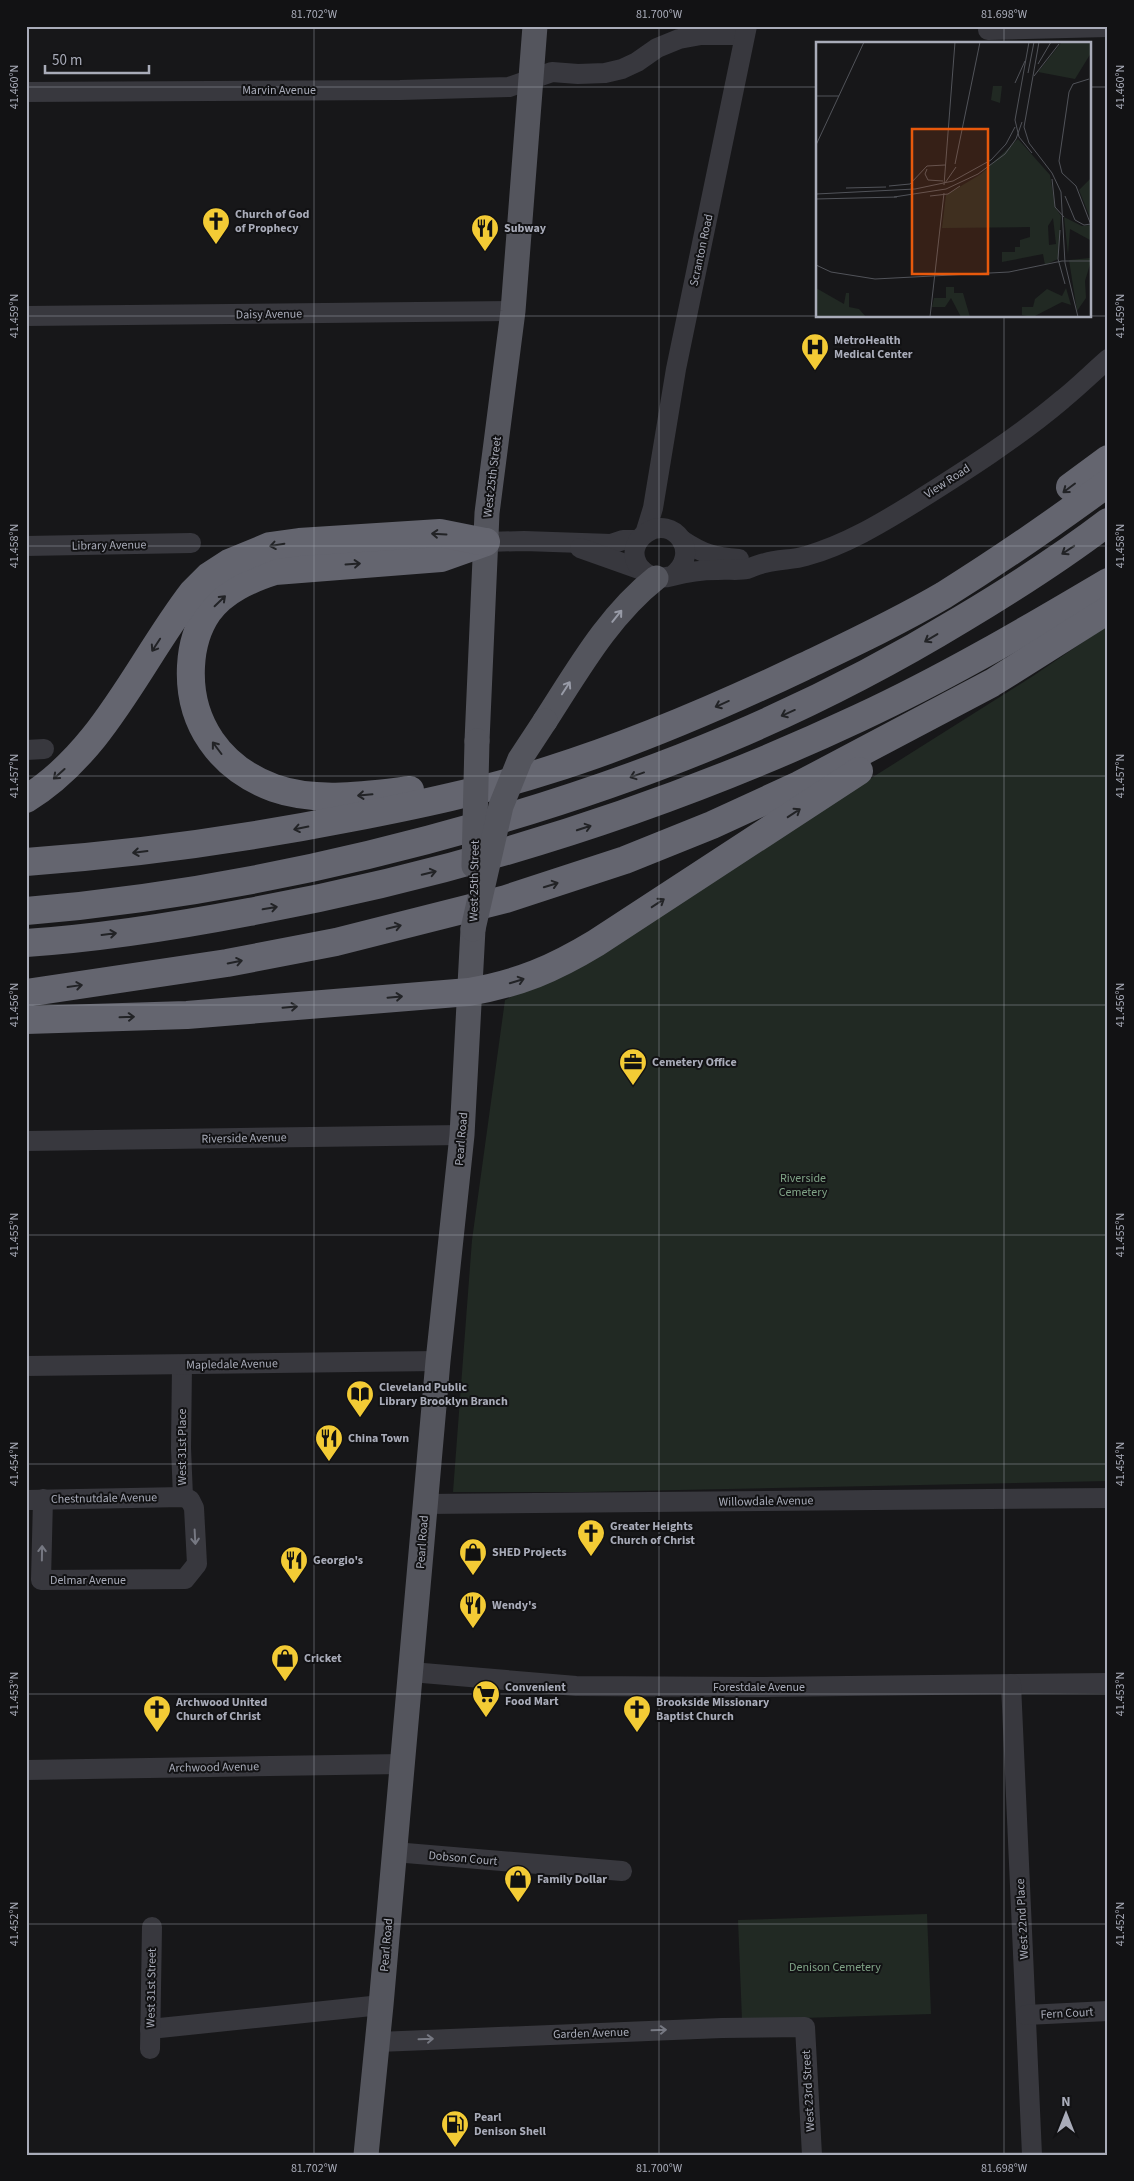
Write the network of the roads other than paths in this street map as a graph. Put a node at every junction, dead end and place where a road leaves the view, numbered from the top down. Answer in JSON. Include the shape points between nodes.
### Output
{"nodes":[{"id":1,"x":535,"y":26,"type":"edge"},
{"id":2,"x":1108,"y":27,"type":"edge"},
{"id":3,"x":988,"y":30,"type":"dead end"},
{"id":4,"x":745,"y":32,"type":"edge"},
{"id":5,"x":531,"y":80,"type":"junction"},
{"id":6,"x":26,"y":92,"type":"edge"},
{"id":7,"x":512,"y":311,"type":"junction"},
{"id":8,"x":26,"y":316,"type":"edge"},
{"id":9,"x":1108,"y":359,"type":"edge"},
{"id":10,"x":1108,"y":458,"type":"edge"},
{"id":11,"x":659,"y":473,"type":"junction"},
{"id":12,"x":1108,"y":483,"type":"edge"},
{"id":13,"x":1108,"y":522,"type":"edge"},
{"id":14,"x":642,"y":537,"type":"junction"},
{"id":15,"x":679,"y":537,"type":"junction"},
{"id":16,"x":486,"y":542,"type":"junction"},
{"id":17,"x":191,"y":543,"type":"dead end"},
{"id":18,"x":569,"y":543,"type":"junction"},
{"id":19,"x":26,"y":546,"type":"edge"},
{"id":20,"x":765,"y":562,"type":"junction"},
{"id":21,"x":657,"y":575,"type":"junction"},
{"id":22,"x":1108,"y":582,"type":"edge"},
{"id":23,"x":1108,"y":610,"type":"edge"},
{"id":24,"x":767,"y":684,"type":"junction"},
{"id":25,"x":992,"y":684,"type":"junction"},
{"id":26,"x":652,"y":733,"type":"junction"},
{"id":27,"x":26,"y":800,"type":"edge"},
{"id":28,"x":26,"y":862,"type":"edge"},
{"id":29,"x":26,"y":911,"type":"edge"},
{"id":30,"x":472,"y":941,"type":"junction"},
{"id":31,"x":26,"y":943,"type":"edge"},
{"id":32,"x":469,"y":992,"type":"junction"},
{"id":33,"x":26,"y":993,"type":"edge"},
{"id":34,"x":26,"y":1020,"type":"edge"},
{"id":35,"x":462,"y":1135,"type":"junction"},
{"id":36,"x":26,"y":1142,"type":"edge"},
{"id":37,"x":438,"y":1362,"type":"junction"},
{"id":38,"x":182,"y":1365,"type":"junction"},
{"id":39,"x":26,"y":1366,"type":"edge"},
{"id":40,"x":183,"y":1497,"type":"junction"},
{"id":41,"x":1108,"y":1498,"type":"edge"},
{"id":42,"x":34,"y":1500,"type":"edge"},
{"id":43,"x":424,"y":1504,"type":"junction"},
{"id":44,"x":185,"y":1579,"type":"joint"},
{"id":45,"x":411,"y":1672,"type":"junction"},
{"id":46,"x":1108,"y":1683,"type":"edge"},
{"id":47,"x":1011,"y":1684,"type":"junction"},
{"id":48,"x":402,"y":1764,"type":"junction"},
{"id":49,"x":26,"y":1770,"type":"edge"},
{"id":50,"x":394,"y":1852,"type":"junction"},
{"id":51,"x":622,"y":1871,"type":"dead end"},
{"id":52,"x":152,"y":1927,"type":"dead end"},
{"id":53,"x":381,"y":2005,"type":"junction"},
{"id":54,"x":1108,"y":2011,"type":"edge"},
{"id":55,"x":1026,"y":2015,"type":"junction"},
{"id":56,"x":805,"y":2027,"type":"joint"},
{"id":57,"x":150,"y":2029,"type":"junction"},
{"id":58,"x":378,"y":2042,"type":"junction"},
{"id":59,"x":150,"y":2049,"type":"dead end"},
{"id":60,"x":366,"y":2155,"type":"edge"},
{"id":61,"x":812,"y":2155,"type":"edge"},
{"id":62,"x":1032,"y":2155,"type":"edge"}],
"edges":[{"from":1,"to":5,"type":"main road","name":"West 25th Street"},
{"from":2,"to":3,"type":"street"},
{"from":4,"to":5,"type":"street","name":"Marvin Avenue","via":[[679,38],[622,69],[587,74],[552,72]]},
{"from":4,"to":11,"type":"street","name":"Scranton Road","via":[[676,369]]},
{"from":5,"to":6,"type":"street","name":"Marvin Avenue","via":[[509,87],[400,90]]},
{"from":5,"to":7,"type":"main road","name":"West 25th Street"},
{"from":7,"to":8,"type":"street","name":"Daisy Avenue"},
{"from":7,"to":16,"type":"main road","name":"West 25th Street"},
{"from":9,"to":20,"type":"street","name":"View Road","via":[[1063,399],[1002,445],[906,508],[857,536],[825,549],[793,560]]},
{"from":10,"to":24,"type":"highway","one_way":true,"via":[[1012,531],[911,599]]},
{"from":11,"to":14,"type":"street","name":"Scranton Road","via":[[653,508]]},
{"from":11,"to":15,"type":"street","name":"Scranton Road","via":[[665,507]]},
{"from":12,"to":24,"type":"highway","via":[[1002,558],[944,594],[891,625]]},
{"from":13,"to":29,"type":"highway","one_way":true,"via":[[999,597],[858,678],[738,735],[616,783],[410,846],[334,864],[178,893]]},
{"from":14,"to":15,"type":"street","via":[[660,528]]},
{"from":14,"to":18,"type":"street","via":[[611,544]]},
{"from":14,"to":21,"type":"street","via":[[635,556]]},
{"from":15,"to":20,"type":"street","name":"View Road","via":[[701,552],[716,557]]},
{"from":15,"to":21,"type":"street","via":[[686,556],[679,571]]},
{"from":16,"to":18,"type":"street"},
{"from":26,"to":16,"type":"highway","one_way":true,"via":[[507,773],[390,792],[331,796],[274,788],[244,774],[222,755],[205,733],[193,701],[190,682],[192,656],[197,632],[209,611],[230,591],[275,571],[441,558]]},
{"from":16,"to":27,"type":"highway","one_way":true,"via":[[440,533],[299,542],[270,546],[229,563],[192,593],[78,757]]},
{"from":16,"to":30,"type":"main road","name":"West 25th Street","bridge":true},
{"from":17,"to":19,"type":"street","name":"Library Avenue"},
{"from":18,"to":21,"type":"street"},
{"from":20,"to":21,"type":"street","name":"View Road","via":[[747,569]]},
{"from":30,"to":21,"type":"main road","one_way":true,"bridge":true,"via":[[493,834],[520,759],[594,645],[634,596]]},
{"from":31,"to":22,"type":"highway","one_way":true,"via":[[126,932],[318,900],[542,842],[655,804],[859,718],[951,672]]},
{"from":23,"to":25,"type":"highway"},
{"from":24,"to":26,"type":"highway","one_way":true},
{"from":32,"to":25,"type":"highway","one_way":true,"via":[[503,986],[561,964]]},
{"from":33,"to":25,"type":"highway","one_way":true,"via":[[227,963],[336,942],[566,881],[712,825],[799,784]]},
{"from":26,"to":28,"type":"highway","one_way":true,"via":[[548,771],[428,803],[213,842]]},
{"from":30,"to":32,"type":"main road","name":"Pearl Road"},
{"from":34,"to":32,"type":"highway","one_way":true,"via":[[187,1015]]},
{"from":32,"to":35,"type":"main road","name":"Pearl Road"},
{"from":35,"to":36,"type":"street","name":"Riverside Avenue"},
{"from":35,"to":37,"type":"main road","name":"Pearl Road"},
{"from":37,"to":38,"type":"street","name":"Mapledale Avenue"},
{"from":37,"to":43,"type":"main road","name":"Pearl Road"},
{"from":38,"to":39,"type":"street","name":"Mapledale Avenue"},
{"from":38,"to":40,"type":"street","name":"West 31st Place"},
{"from":40,"to":42,"type":"street","name":"Chestnutdale Avenue"},
{"from":40,"to":44,"type":"street","name":"West 31st Place","one_way":true,"via":[[190,1500],[194,1508],[197,1564]]},
{"from":41,"to":43,"type":"street","name":"Willowdale Avenue"},
{"from":44,"to":42,"type":"street","name":"Delmar Avenue","one_way":true,"via":[[41,1580]]},
{"from":43,"to":45,"type":"main road","name":"Pearl Road"},
{"from":45,"to":47,"type":"street","name":"Forestdale Avenue","via":[[576,1686]]},
{"from":45,"to":48,"type":"main road","name":"Pearl Road"},
{"from":46,"to":47,"type":"street","name":"Forestdale Avenue"},
{"from":47,"to":55,"type":"street","name":"West 22nd Place"},
{"from":48,"to":49,"type":"street","name":"Archwood Avenue"},
{"from":48,"to":50,"type":"main road","name":"Pearl Road"},
{"from":50,"to":51,"type":"street","name":"Dobson Court"},
{"from":50,"to":53,"type":"main road","name":"Pearl Road"},
{"from":52,"to":57,"type":"street","name":"West 31st Street"},
{"from":53,"to":57,"type":"street"},
{"from":53,"to":58,"type":"main road","name":"Pearl Road"},
{"from":54,"to":55,"type":"street","name":"Fern Court"},
{"from":55,"to":62,"type":"street","name":"West 22nd Place"},
{"from":58,"to":56,"type":"street","name":"Garden Avenue","one_way":true},
{"from":56,"to":61,"type":"street","name":"West 23rd Street"},
{"from":57,"to":59,"type":"street","name":"West 31st Street"},
{"from":58,"to":60,"type":"main road","name":"Pearl Road"}]}
